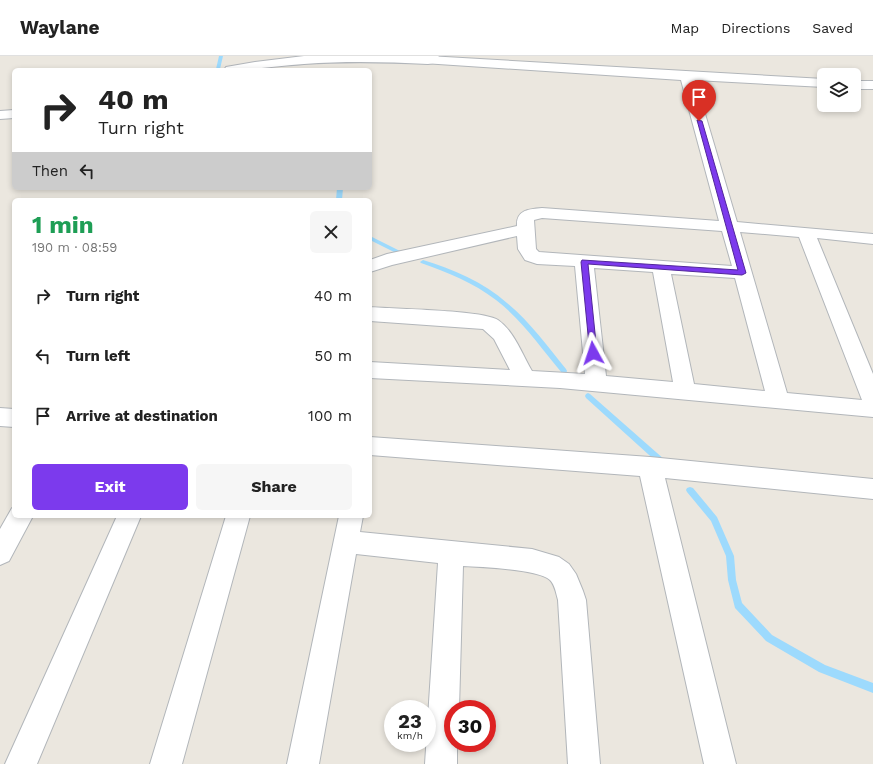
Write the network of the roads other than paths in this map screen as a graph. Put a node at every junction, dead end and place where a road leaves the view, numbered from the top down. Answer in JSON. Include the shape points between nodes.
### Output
{"nodes":[{"id":1,"x":431,"y":58,"type":"edge"},
{"id":2,"x":241,"y":68,"type":"edge"},
{"id":3,"x":687,"y":76,"type":"junction"},
{"id":4,"x":817,"y":83,"type":"edge"},
{"id":5,"x":861,"y":85,"type":"edge"},
{"id":6,"x":873,"y":86,"type":"edge"},
{"id":7,"x":12,"y":114,"type":"edge"},
{"id":8,"x":0,"y":115,"type":"edge"},
{"id":9,"x":729,"y":226,"type":"junction"},
{"id":10,"x":526,"y":229,"type":"junction"},
{"id":11,"x":806,"y":232,"type":"junction"},
{"id":12,"x":873,"y":239,"type":"edge"},
{"id":13,"x":584,"y":262,"type":"junction"},
{"id":14,"x":372,"y":265,"type":"edge"},
{"id":15,"x":661,"y":267,"type":"junction"},
{"id":16,"x":742,"y":273,"type":"junction"},
{"id":17,"x":372,"y":314,"type":"edge"},
{"id":18,"x":372,"y":370,"type":"edge"},
{"id":19,"x":525,"y":378,"type":"junction"},
{"id":20,"x":596,"y":383,"type":"junction"},
{"id":21,"x":686,"y":392,"type":"junction"},
{"id":22,"x":779,"y":400,"type":"junction"},
{"id":23,"x":873,"y":401,"type":"edge"},
{"id":24,"x":873,"y":408,"type":"edge"},
{"id":25,"x":0,"y":417,"type":"edge"},
{"id":26,"x":12,"y":418,"type":"edge"},
{"id":27,"x":372,"y":446,"type":"edge"},
{"id":28,"x":650,"y":467,"type":"junction"},
{"id":29,"x":873,"y":489,"type":"edge"},
{"id":30,"x":20,"y":518,"type":"edge"},
{"id":31,"x":128,"y":518,"type":"edge"},
{"id":32,"x":237,"y":518,"type":"edge"},
{"id":33,"x":348,"y":529,"type":"edge"},
{"id":34,"x":0,"y":553,"type":"edge"},
{"id":35,"x":451,"y":553,"type":"junction"},
{"id":36,"x":21,"y":764,"type":"edge"},
{"id":37,"x":166,"y":764,"type":"edge"},
{"id":38,"x":303,"y":764,"type":"edge"},
{"id":39,"x":441,"y":764,"type":"edge"},
{"id":40,"x":584,"y":764,"type":"edge"},
{"id":41,"x":720,"y":764,"type":"edge"}],
"edges":[{"from":1,"to":2,"type":"street","via":[[320,59]]},
{"from":1,"to":3,"type":"street"},
{"from":3,"to":4,"type":"street"},
{"from":3,"to":9,"type":"street"},
{"from":5,"to":6,"type":"street"},
{"from":7,"to":8,"type":"street"},
{"from":9,"to":10,"type":"street","via":[[535,213],[528,215]]},
{"from":9,"to":11,"type":"street"},
{"from":9,"to":16,"type":"street"},
{"from":10,"to":13,"type":"street","via":[[527,249],[531,256]]},
{"from":10,"to":14,"type":"street"},
{"from":11,"to":12,"type":"street"},
{"from":11,"to":23,"type":"street"},
{"from":13,"to":15,"type":"street"},
{"from":13,"to":20,"type":"street"},
{"from":15,"to":16,"type":"street"},
{"from":15,"to":21,"type":"street"},
{"from":16,"to":22,"type":"street"},
{"from":17,"to":19,"type":"street","via":[[479,321],[490,324],[502,335]]},
{"from":18,"to":19,"type":"street"},
{"from":19,"to":20,"type":"street"},
{"from":20,"to":21,"type":"street"},
{"from":21,"to":22,"type":"street"},
{"from":22,"to":24,"type":"street"},
{"from":25,"to":26,"type":"street"},
{"from":27,"to":28,"type":"street"},
{"from":28,"to":29,"type":"street"},
{"from":28,"to":41,"type":"street"},
{"from":30,"to":34,"type":"street"},
{"from":31,"to":36,"type":"street"},
{"from":32,"to":37,"type":"street"},
{"from":33,"to":35,"type":"street"},
{"from":33,"to":38,"type":"street"},
{"from":35,"to":39,"type":"street"},
{"from":35,"to":40,"type":"street","via":[[546,564],[559,570],[567,582],[572,600]]}]}
